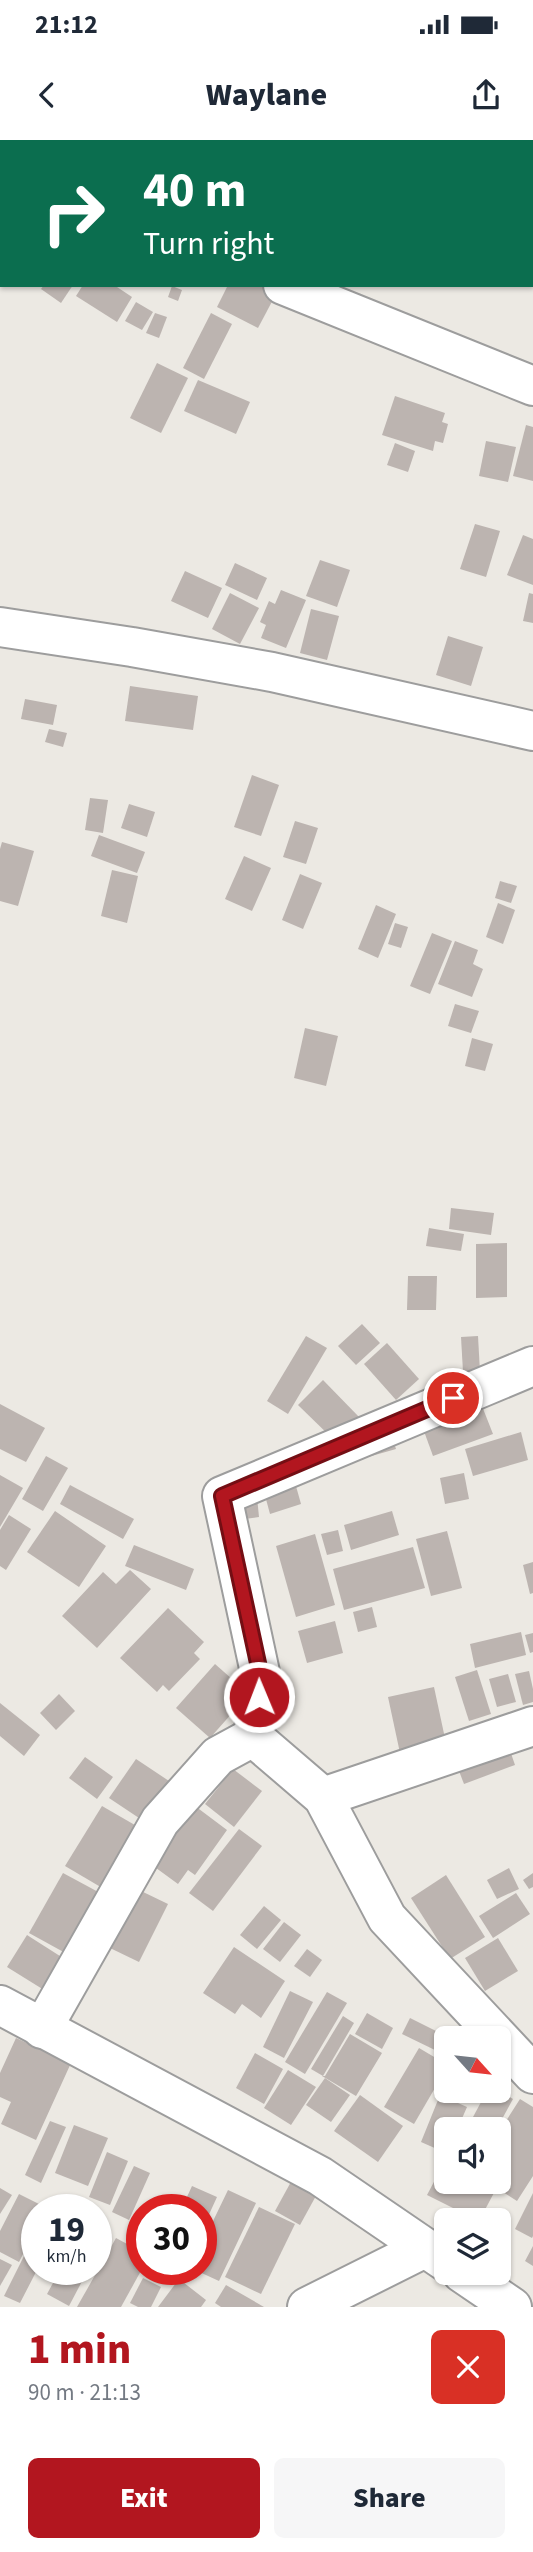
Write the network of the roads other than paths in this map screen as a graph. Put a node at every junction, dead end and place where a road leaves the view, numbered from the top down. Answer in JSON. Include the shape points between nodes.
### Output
{"nodes":[{"id":1,"x":288,"y":287,"type":"edge"},
{"id":2,"x":533,"y":386,"type":"edge"},
{"id":3,"x":0,"y":627,"type":"edge"},
{"id":4,"x":533,"y":731,"type":"edge"},
{"id":5,"x":533,"y":1366,"type":"edge"},
{"id":6,"x":533,"y":1726,"type":"edge"},
{"id":7,"x":253,"y":1737,"type":"junction"},
{"id":8,"x":323,"y":1797,"type":"junction"},
{"id":9,"x":0,"y":2005,"type":"edge"},
{"id":10,"x":42,"y":2029,"type":"junction"},
{"id":11,"x":533,"y":2074,"type":"edge"},
{"id":12,"x":434,"y":2254,"type":"edge"},
{"id":13,"x":434,"y":2256,"type":"edge"},
{"id":14,"x":480,"y":2285,"type":"edge"},
{"id":15,"x":307,"y":2307,"type":"edge"},
{"id":16,"x":512,"y":2307,"type":"edge"}],
"edges":[{"from":1,"to":2,"type":"street"},
{"from":3,"to":4,"type":"street","via":[[272,672]]},
{"from":5,"to":7,"type":"street","via":[[222,1496],[261,1677]]},
{"from":6,"to":8,"type":"street"},
{"from":7,"to":8,"type":"street"},
{"from":7,"to":10,"type":"street","via":[[218,1756],[160,1821]]},
{"from":8,"to":11,"type":"street","via":[[387,1918]]},
{"from":9,"to":10,"type":"street"},
{"from":10,"to":12,"type":"street","via":[[320,2176]]},
{"from":13,"to":15,"type":"street"},
{"from":14,"to":16,"type":"street"}]}
